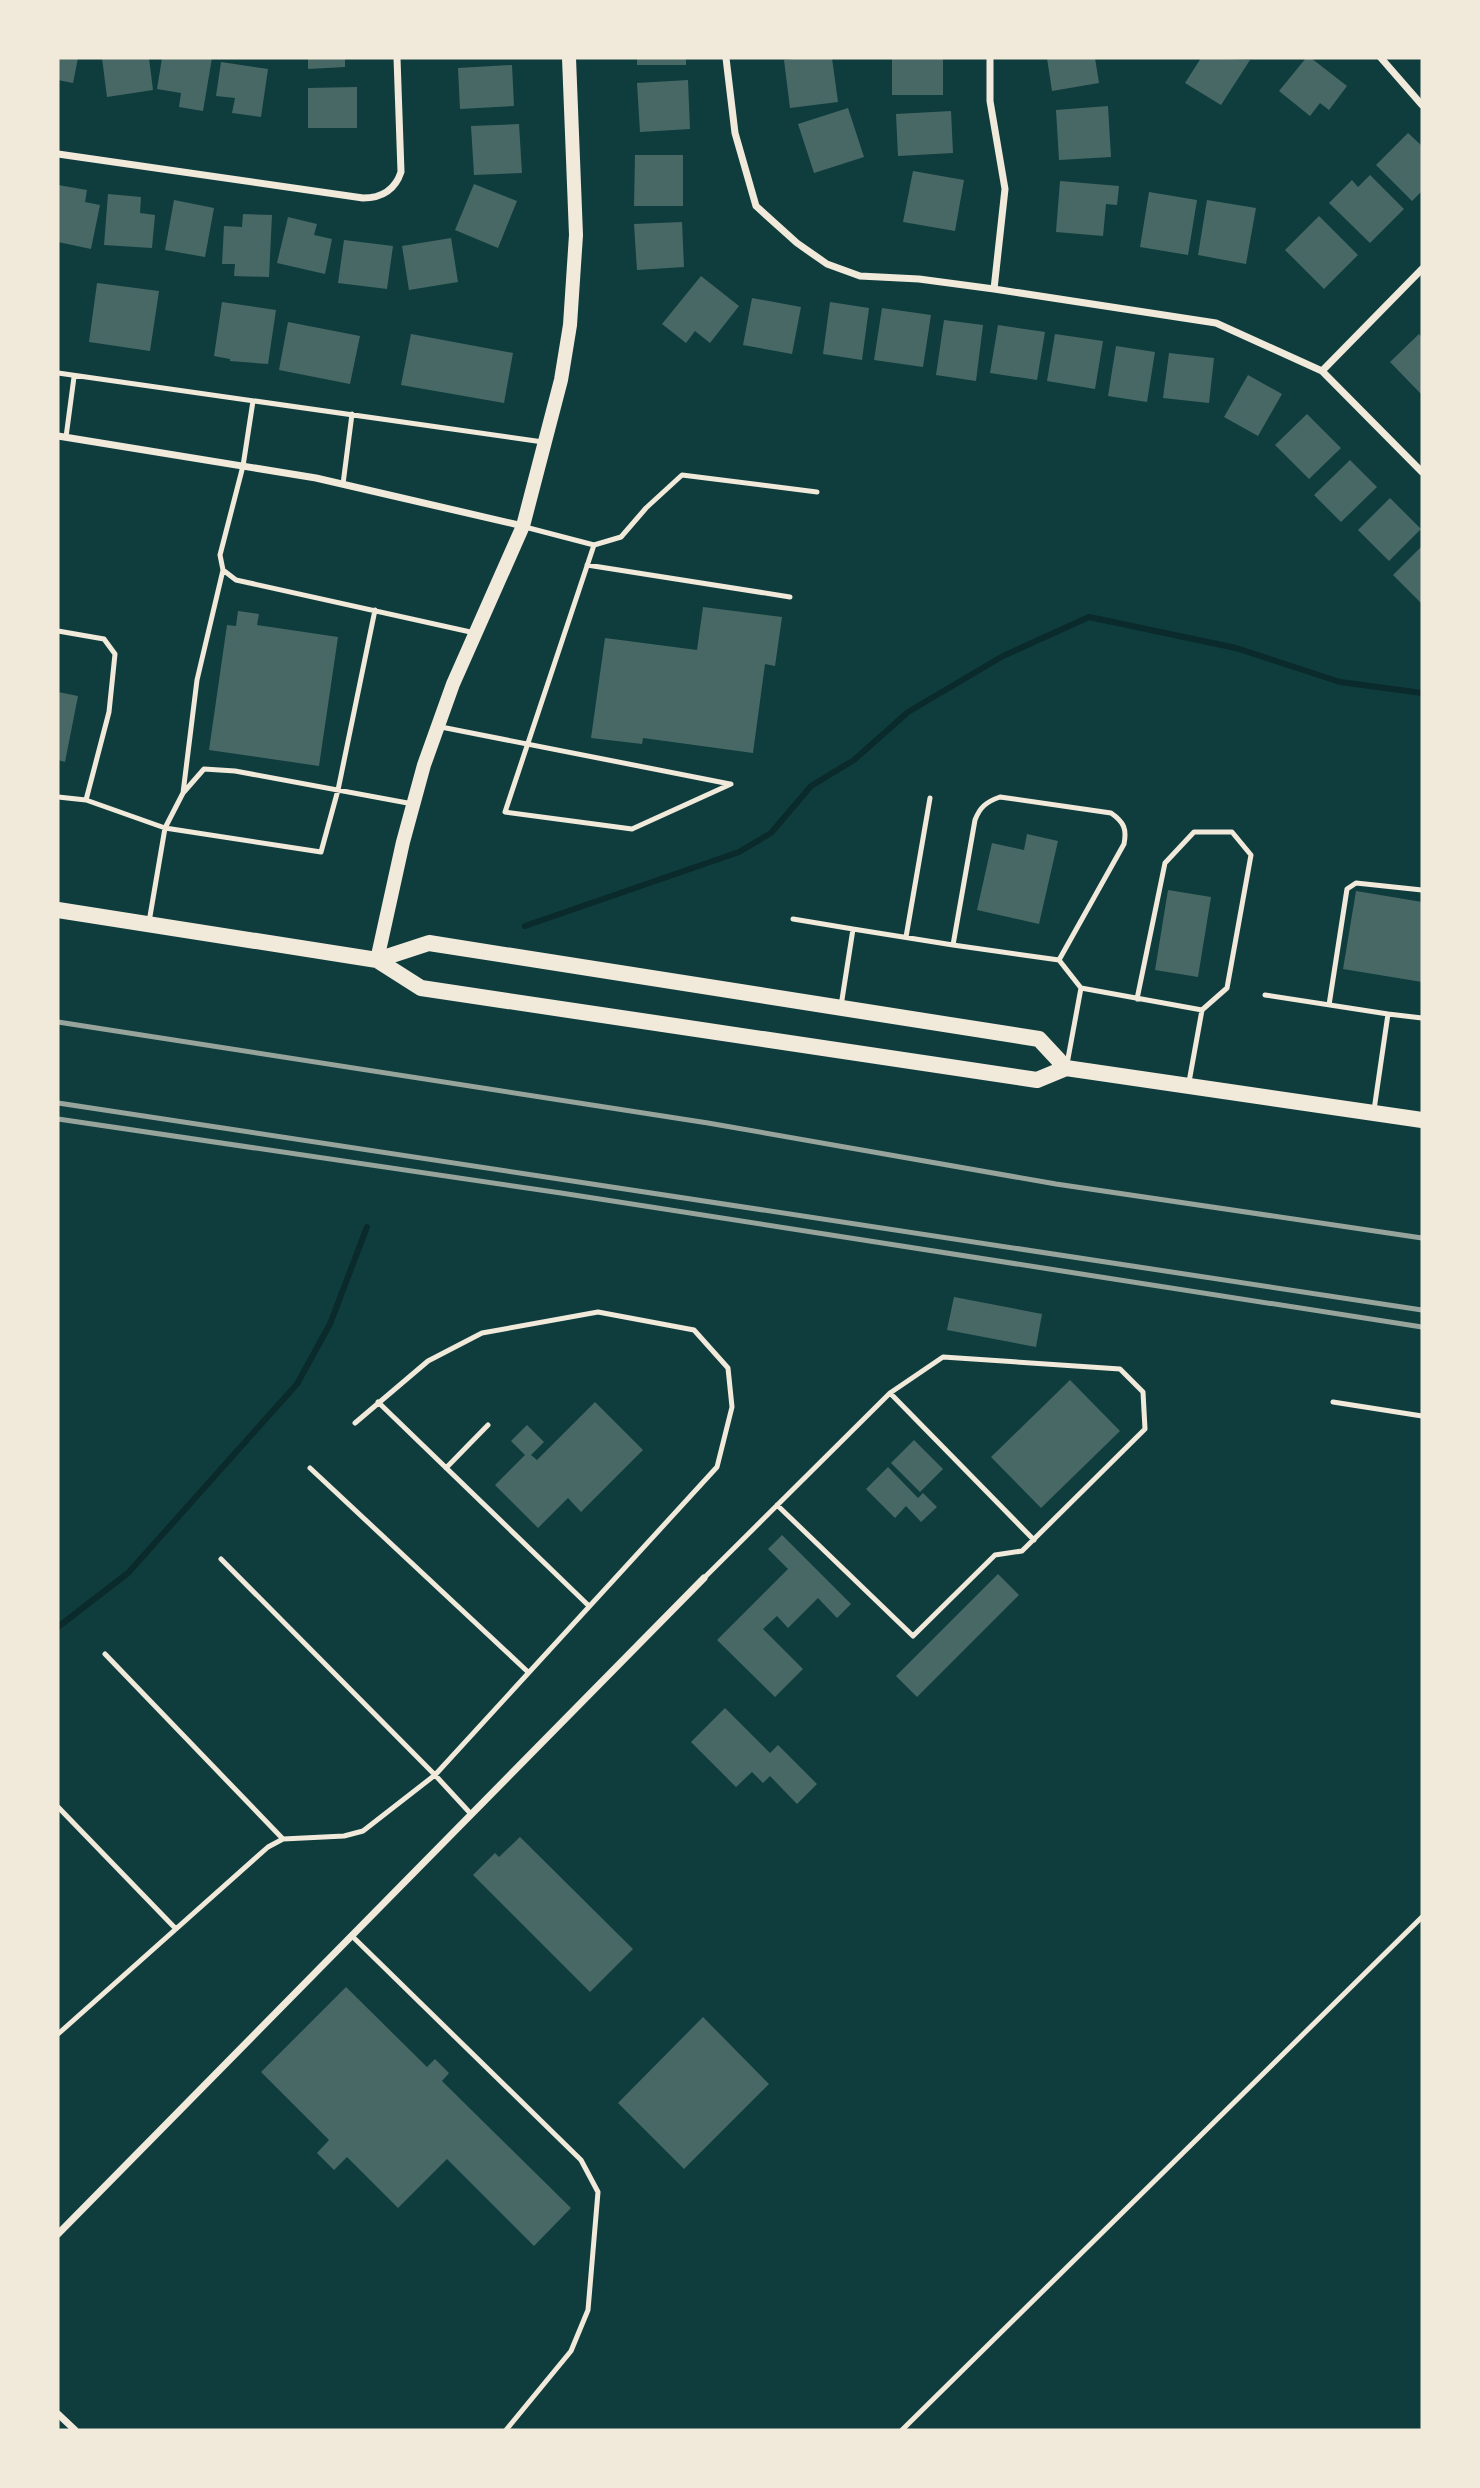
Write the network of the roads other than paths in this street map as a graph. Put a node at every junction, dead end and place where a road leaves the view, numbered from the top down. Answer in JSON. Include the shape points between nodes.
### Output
{"nodes":[{"id":1,"x":397,"y":58,"type":"edge"},
{"id":2,"x":569,"y":58,"type":"edge"},
{"id":3,"x":726,"y":58,"type":"edge"},
{"id":4,"x":990,"y":58,"type":"edge"},
{"id":5,"x":1381,"y":58,"type":"edge"},
{"id":6,"x":1422,"y":105,"type":"edge"},
{"id":7,"x":58,"y":154,"type":"edge"},
{"id":8,"x":1422,"y":269,"type":"edge"},
{"id":9,"x":994,"y":289,"type":"junction"},
{"id":10,"x":1322,"y":371,"type":"junction"},
{"id":11,"x":58,"y":373,"type":"edge"},
{"id":12,"x":74,"y":377,"type":"junction"},
{"id":13,"x":253,"y":401,"type":"junction"},
{"id":14,"x":352,"y":414,"type":"junction"},
{"id":15,"x":62,"y":437,"type":"edge"},
{"id":16,"x":546,"y":443,"type":"junction"},
{"id":17,"x":243,"y":466,"type":"junction"},
{"id":18,"x":1422,"y":472,"type":"edge"},
{"id":19,"x":343,"y":484,"type":"junction"},
{"id":20,"x":817,"y":492,"type":"dead end"},
{"id":21,"x":523,"y":526,"type":"junction"},
{"id":22,"x":594,"y":545,"type":"junction"},
{"id":23,"x":587,"y":565,"type":"junction"},
{"id":24,"x":223,"y":569,"type":"junction"},
{"id":25,"x":790,"y":597,"type":"dead end"},
{"id":26,"x":375,"y":610,"type":"junction"},
{"id":27,"x":58,"y":631,"type":"edge"},
{"id":28,"x":475,"y":633,"type":"junction"},
{"id":29,"x":438,"y":727,"type":"junction"},
{"id":30,"x":526,"y":745,"type":"junction"},
{"id":31,"x":338,"y":790,"type":"junction"},
{"id":32,"x":184,"y":793,"type":"junction"},
{"id":33,"x":58,"y":797,"type":"edge"},
{"id":34,"x":930,"y":798,"type":"dead end"},
{"id":35,"x":86,"y":800,"type":"junction"},
{"id":36,"x":413,"y":804,"type":"junction"},
{"id":37,"x":165,"y":828,"type":"junction"},
{"id":38,"x":1422,"y":890,"type":"edge"},
{"id":39,"x":58,"y":911,"type":"edge"},
{"id":40,"x":793,"y":919,"type":"dead end"},
{"id":41,"x":148,"y":925,"type":"junction"},
{"id":42,"x":853,"y":929,"type":"junction"},
{"id":43,"x":906,"y":937,"type":"junction"},
{"id":44,"x":953,"y":944,"type":"junction"},
{"id":45,"x":377,"y":960,"type":"junction"},
{"id":46,"x":1059,"y":961,"type":"junction"},
{"id":47,"x":1082,"y":988,"type":"junction"},
{"id":48,"x":1265,"y":995,"type":"dead end"},
{"id":49,"x":1137,"y":999,"type":"junction"},
{"id":50,"x":1329,"y":1005,"type":"junction"},
{"id":51,"x":841,"y":1008,"type":"junction"},
{"id":52,"x":1202,"y":1010,"type":"junction"},
{"id":53,"x":1388,"y":1014,"type":"junction"},
{"id":54,"x":1422,"y":1018,"type":"edge"},
{"id":55,"x":1066,"y":1068,"type":"junction"},
{"id":56,"x":1188,"y":1085,"type":"junction"},
{"id":57,"x":1374,"y":1113,"type":"junction"},
{"id":58,"x":1422,"y":1120,"type":"edge"},
{"id":59,"x":890,"y":1393,"type":"junction"},
{"id":60,"x":378,"y":1402,"type":"junction"},
{"id":61,"x":1333,"y":1402,"type":"dead end"},
{"id":62,"x":1422,"y":1416,"type":"edge"},
{"id":63,"x":355,"y":1423,"type":"dead end"},
{"id":64,"x":488,"y":1425,"type":"dead end"},
{"id":65,"x":310,"y":1468,"type":"dead end"},
{"id":66,"x":446,"y":1468,"type":"junction"},
{"id":67,"x":777,"y":1505,"type":"junction"},
{"id":68,"x":1034,"y":1539,"type":"junction"},
{"id":69,"x":221,"y":1559,"type":"dead end"},
{"id":70,"x":704,"y":1578,"type":"joint"},
{"id":71,"x":589,"y":1606,"type":"junction"},
{"id":72,"x":105,"y":1654,"type":"dead end"},
{"id":73,"x":528,"y":1672,"type":"junction"},
{"id":74,"x":435,"y":1774,"type":"junction"},
{"id":75,"x":58,"y":1807,"type":"edge"},
{"id":76,"x":471,"y":1814,"type":"junction"},
{"id":77,"x":283,"y":1839,"type":"junction"},
{"id":78,"x":1422,"y":1917,"type":"edge"},
{"id":79,"x":176,"y":1929,"type":"junction"},
{"id":80,"x":352,"y":1936,"type":"junction"},
{"id":81,"x":58,"y":2034,"type":"edge"},
{"id":82,"x":58,"y":2234,"type":"edge"},
{"id":83,"x":58,"y":2414,"type":"edge"},
{"id":84,"x":75,"y":2430,"type":"edge"},
{"id":85,"x":506,"y":2430,"type":"edge"},
{"id":86,"x":902,"y":2430,"type":"edge"}],
"edges":[{"from":1,"to":7,"type":"street","via":[[402,162],[398,181],[380,196],[363,198]]},
{"from":2,"to":16,"type":"main road","via":[[574,268],[570,326]]},
{"from":3,"to":9,"type":"street","via":[[735,133],[756,206],[797,243],[827,264],[860,276]]},
{"from":4,"to":9,"type":"street","via":[[990,102],[1005,189]]},
{"from":5,"to":6,"type":"street"},
{"from":8,"to":10,"type":"street"},
{"from":9,"to":10,"type":"street","via":[[1216,323]]},
{"from":10,"to":18,"type":"street"},
{"from":11,"to":12,"type":"lane"},
{"from":12,"to":13,"type":"lane"},
{"from":12,"to":15,"type":"lane"},
{"from":13,"to":14,"type":"lane"},
{"from":13,"to":17,"type":"lane"},
{"from":14,"to":16,"type":"lane"},
{"from":14,"to":19,"type":"lane"},
{"from":15,"to":17,"type":"street"},
{"from":16,"to":21,"type":"main road"},
{"from":17,"to":19,"type":"street"},
{"from":17,"to":24,"type":"lane","via":[[220,555]]},
{"from":19,"to":21,"type":"street"},
{"from":20,"to":22,"type":"lane","via":[[682,475],[621,537]]},
{"from":21,"to":22,"type":"lane"},
{"from":21,"to":28,"type":"main road"},
{"from":22,"to":23,"type":"lane"},
{"from":23,"to":25,"type":"lane"},
{"from":23,"to":30,"type":"lane"},
{"from":24,"to":26,"type":"lane","via":[[236,580]]},
{"from":24,"to":32,"type":"lane","via":[[197,680]]},
{"from":26,"to":28,"type":"lane"},
{"from":26,"to":31,"type":"lane"},
{"from":27,"to":35,"type":"lane","via":[[104,639],[115,654],[109,712]]},
{"from":28,"to":29,"type":"main road"},
{"from":29,"to":30,"type":"lane"},
{"from":29,"to":36,"type":"main road"},
{"from":30,"to":30,"type":"lane","via":[[540,748],[731,784],[632,829],[505,812]]},
{"from":31,"to":32,"type":"lane","via":[[204,769]]},
{"from":31,"to":36,"type":"lane"},
{"from":31,"to":37,"type":"lane","via":[[321,852]]},
{"from":32,"to":37,"type":"lane"},
{"from":33,"to":35,"type":"lane"},
{"from":34,"to":43,"type":"lane"},
{"from":35,"to":37,"type":"lane"},
{"from":36,"to":45,"type":"main road"},
{"from":37,"to":41,"type":"lane"},
{"from":38,"to":50,"type":"lane","via":[[1356,883],[1347,889]]},
{"from":39,"to":41,"type":"main road"},
{"from":40,"to":42,"type":"lane"},
{"from":41,"to":45,"type":"main road"},
{"from":42,"to":43,"type":"lane"},
{"from":42,"to":51,"type":"lane"},
{"from":43,"to":44,"type":"lane"},
{"from":44,"to":46,"type":"lane"},
{"from":44,"to":46,"type":"lane","via":[[975,820],[988,801],[1000,797],[1111,813],[1122,820],[1124,844]]},
{"from":45,"to":51,"type":"main road","via":[[429,943]]},
{"from":45,"to":55,"type":"main road","via":[[421,988],[1037,1080]]},
{"from":46,"to":47,"type":"lane"},
{"from":47,"to":49,"type":"lane"},
{"from":47,"to":55,"type":"lane"},
{"from":48,"to":50,"type":"lane"},
{"from":49,"to":52,"type":"lane"},
{"from":49,"to":52,"type":"lane","via":[[1166,863],[1194,832],[1232,832],[1251,855],[1227,988]]},
{"from":50,"to":53,"type":"lane"},
{"from":51,"to":55,"type":"main road","via":[[1039,1039]]},
{"from":52,"to":56,"type":"lane"},
{"from":53,"to":54,"type":"lane"},
{"from":53,"to":57,"type":"lane"},
{"from":55,"to":56,"type":"main road"},
{"from":56,"to":57,"type":"main road"},
{"from":57,"to":58,"type":"main road"},
{"from":59,"to":67,"type":"lane"},
{"from":59,"to":68,"type":"lane"},
{"from":59,"to":68,"type":"lane","via":[[943,1357],[1121,1369],[1143,1392],[1145,1429]]},
{"from":60,"to":63,"type":"lane"},
{"from":60,"to":66,"type":"lane"},
{"from":60,"to":71,"type":"lane","via":[[428,1361],[482,1333],[598,1312],[694,1330],[728,1368],[732,1407],[717,1466]]},
{"from":61,"to":62,"type":"lane"},
{"from":64,"to":66,"type":"lane"},
{"from":65,"to":73,"type":"lane"},
{"from":66,"to":71,"type":"lane"},
{"from":67,"to":68,"type":"lane","via":[[913,1636],[995,1555],[1022,1551]]},
{"from":67,"to":70,"type":"lane"},
{"from":69,"to":74,"type":"lane"},
{"from":70,"to":76,"type":"street"},
{"from":71,"to":73,"type":"lane"},
{"from":72,"to":77,"type":"lane"},
{"from":73,"to":74,"type":"lane"},
{"from":74,"to":76,"type":"lane"},
{"from":74,"to":77,"type":"lane","via":[[363,1831]]},
{"from":75,"to":79,"type":"lane"},
{"from":76,"to":80,"type":"street"},
{"from":77,"to":79,"type":"lane","via":[[268,1847]]},
{"from":78,"to":86,"type":"lane"},
{"from":79,"to":81,"type":"lane"},
{"from":80,"to":82,"type":"street"},
{"from":80,"to":85,"type":"lane","via":[[581,2160],[598,2192],[588,2310],[571,2351]]},
{"from":83,"to":84,"type":"street"}]}
